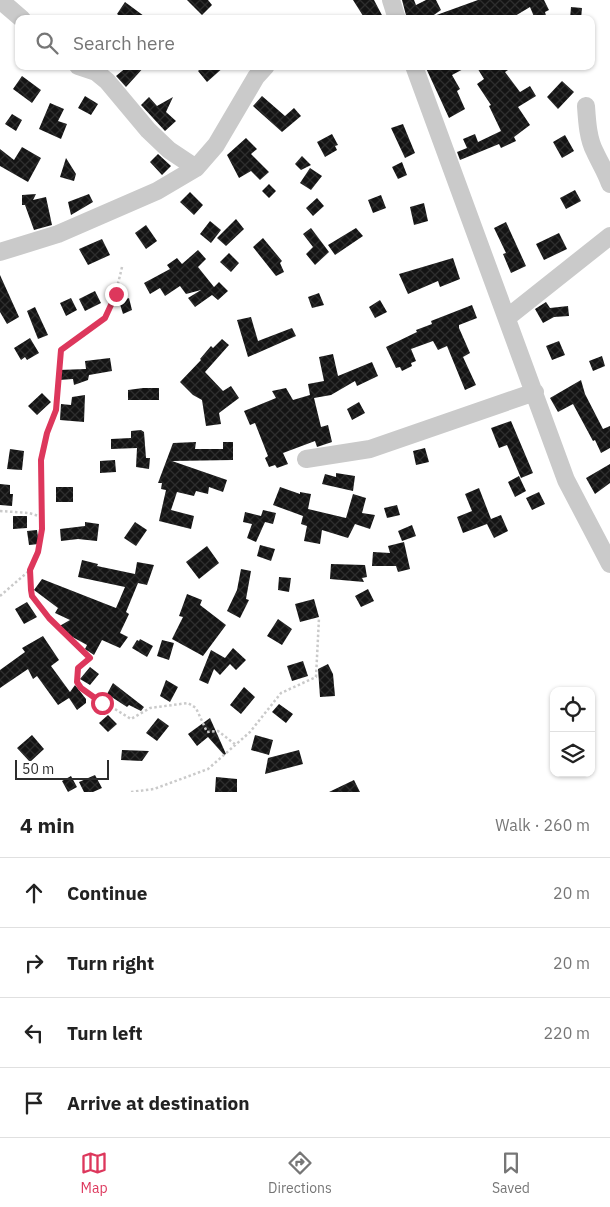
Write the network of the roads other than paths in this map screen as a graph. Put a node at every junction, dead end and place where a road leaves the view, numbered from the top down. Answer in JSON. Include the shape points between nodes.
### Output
{"nodes":[{"id":1,"x":0,"y":0,"type":"edge"},
{"id":2,"x":391,"y":0,"type":"edge"},
{"id":3,"x":17,"y":15,"type":"edge"},
{"id":4,"x":396,"y":15,"type":"edge"},
{"id":5,"x":90,"y":70,"type":"edge"},
{"id":6,"x":262,"y":70,"type":"edge"},
{"id":7,"x":415,"y":70,"type":"edge"},
{"id":8,"x":586,"y":106,"type":"dead end"},
{"id":9,"x":196,"y":168,"type":"junction"},
{"id":10,"x":610,"y":184,"type":"edge"},
{"id":11,"x":610,"y":236,"type":"edge"},
{"id":12,"x":0,"y":252,"type":"edge"},
{"id":13,"x":508,"y":317,"type":"junction"},
{"id":14,"x":535,"y":392,"type":"junction"},
{"id":15,"x":306,"y":459,"type":"dead end"},
{"id":16,"x":610,"y":564,"type":"edge"}],
"edges":[{"from":1,"to":3,"type":"street"},
{"from":2,"to":4,"type":"street"},
{"from":5,"to":9,"type":"street","via":[[107,81],[169,150]]},
{"from":6,"to":9,"type":"street","via":[[216,145]]},
{"from":7,"to":13,"type":"street"},
{"from":8,"to":10,"type":"street","via":[[594,151]]},
{"from":9,"to":12,"type":"street","via":[[157,191],[58,234]]},
{"from":11,"to":13,"type":"street"},
{"from":13,"to":14,"type":"street"},
{"from":14,"to":15,"type":"street","via":[[370,449]]},
{"from":14,"to":16,"type":"street","via":[[566,480]]}]}
